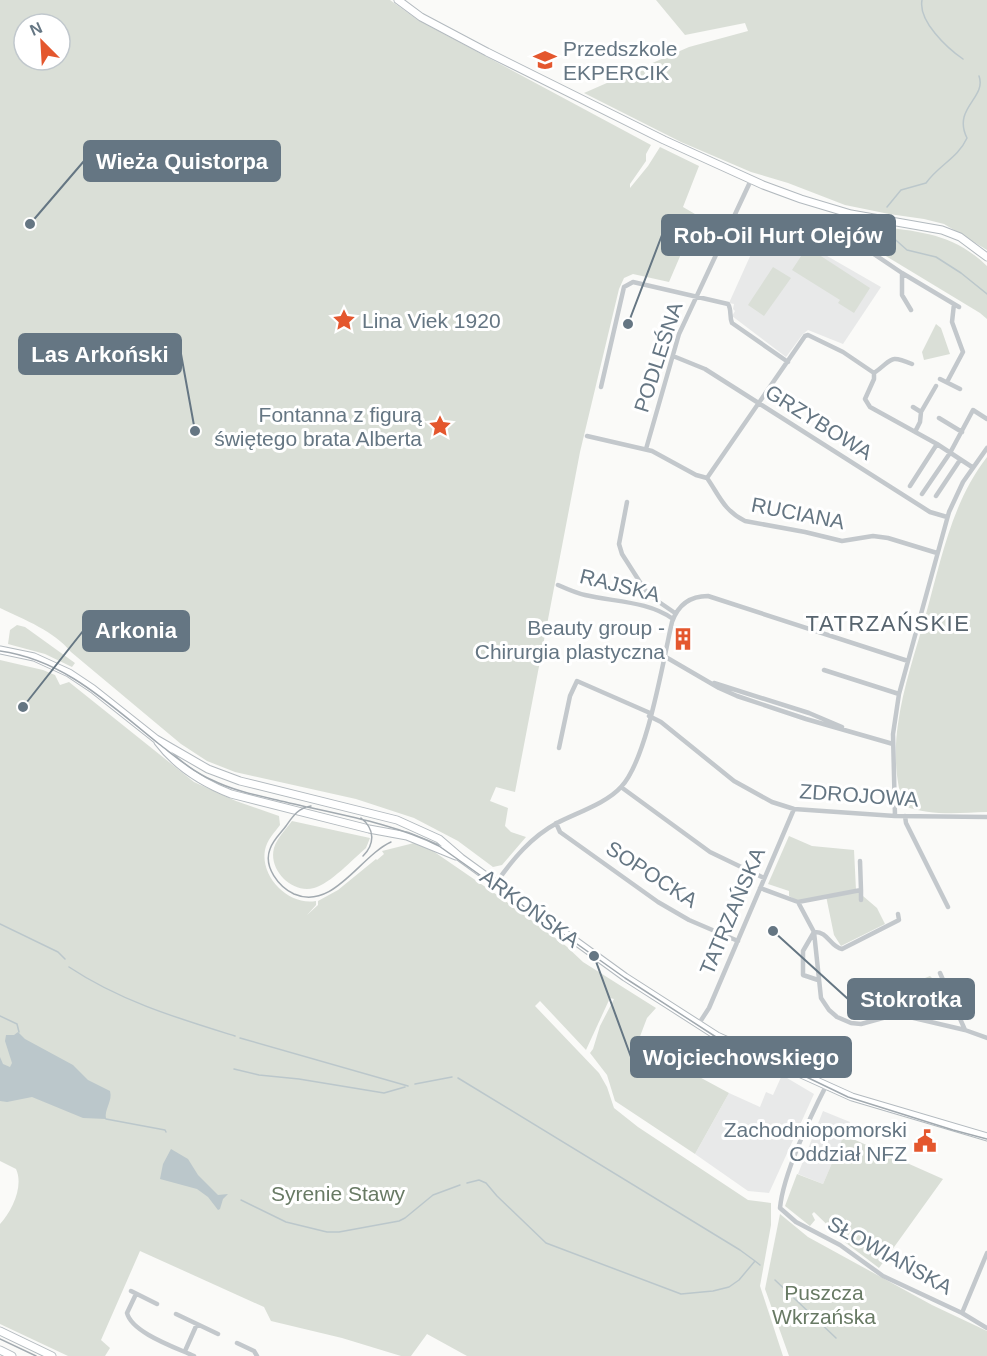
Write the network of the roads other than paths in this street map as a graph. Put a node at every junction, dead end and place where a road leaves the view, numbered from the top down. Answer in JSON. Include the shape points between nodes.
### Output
{"nodes":[{"id":1,"x":398,"y":0,"type":"edge"},
{"id":2,"x":751,"y":180,"type":"junction"},
{"id":3,"x":876,"y":219,"type":"junction"},
{"id":4,"x":856,"y":242,"type":"dead end"},
{"id":5,"x":861,"y":245,"type":"junction"},
{"id":6,"x":987,"y":257,"type":"edge"},
{"id":7,"x":902,"y":273,"type":"junction"},
{"id":8,"x":696,"y":296,"type":"junction"},
{"id":9,"x":954,"y":303,"type":"junction"},
{"id":10,"x":959,"y":307,"type":"dead end"},
{"id":11,"x":911,"y":310,"type":"dead end"},
{"id":12,"x":673,"y":356,"type":"junction"},
{"id":13,"x":788,"y":362,"type":"junction"},
{"id":14,"x":912,"y":364,"type":"dead end"},
{"id":15,"x":874,"y":373,"type":"junction"},
{"id":16,"x":940,"y":379,"type":"dead end"},
{"id":17,"x":946,"y":382,"type":"junction"},
{"id":18,"x":936,"y":386,"type":"dead end"},
{"id":19,"x":601,"y":387,"type":"dead end"},
{"id":20,"x":960,"y":390,"type":"dead end"},
{"id":21,"x":759,"y":403,"type":"junction"},
{"id":22,"x":913,"y":407,"type":"dead end"},
{"id":23,"x":921,"y":412,"type":"junction"},
{"id":24,"x":939,"y":417,"type":"dead end"},
{"id":25,"x":987,"y":419,"type":"edge"},
{"id":26,"x":915,"y":432,"type":"junction"},
{"id":27,"x":962,"y":432,"type":"junction"},
{"id":28,"x":588,"y":436,"type":"dead end"},
{"id":29,"x":937,"y":444,"type":"junction"},
{"id":30,"x":987,"y":448,"type":"edge"},
{"id":31,"x":646,"y":449,"type":"junction"},
{"id":32,"x":950,"y":453,"type":"junction"},
{"id":33,"x":960,"y":459,"type":"junction"},
{"id":34,"x":972,"y":467,"type":"junction"},
{"id":35,"x":707,"y":478,"type":"junction"},
{"id":36,"x":910,"y":486,"type":"dead end"},
{"id":37,"x":922,"y":494,"type":"dead end"},
{"id":38,"x":936,"y":496,"type":"dead end"},
{"id":39,"x":627,"y":502,"type":"dead end"},
{"id":40,"x":947,"y":518,"type":"junction"},
{"id":41,"x":937,"y":553,"type":"junction"},
{"id":42,"x":558,"y":585,"type":"dead end"},
{"id":43,"x":675,"y":613,"type":"junction"},
{"id":44,"x":673,"y":619,"type":"junction"},
{"id":45,"x":0,"y":650,"type":"edge"},
{"id":46,"x":664,"y":656,"type":"junction"},
{"id":47,"x":908,"y":661,"type":"junction"},
{"id":48,"x":825,"y":669,"type":"dead end"},
{"id":49,"x":899,"y":694,"type":"junction"},
{"id":50,"x":650,"y":715,"type":"junction"},
{"id":51,"x":156,"y":739,"type":"junction"},
{"id":52,"x":893,"y":744,"type":"junction"},
{"id":53,"x":559,"y":748,"type":"dead end"},
{"id":54,"x":621,"y":787,"type":"junction"},
{"id":55,"x":794,"y":809,"type":"junction"},
{"id":56,"x":895,"y":816,"type":"junction"},
{"id":57,"x":905,"y":816,"type":"junction"},
{"id":58,"x":987,"y":817,"type":"edge"},
{"id":59,"x":556,"y":823,"type":"junction"},
{"id":60,"x":461,"y":858,"type":"junction"},
{"id":61,"x":860,"y":861,"type":"dead end"},
{"id":62,"x":764,"y":878,"type":"junction"},
{"id":63,"x":496,"y":883,"type":"junction"},
{"id":64,"x":760,"y":888,"type":"junction"},
{"id":65,"x":861,"y":890,"type":"junction"},
{"id":66,"x":861,"y":900,"type":"dead end"},
{"id":67,"x":798,"y":902,"type":"junction"},
{"id":68,"x":948,"y":907,"type":"dead end"},
{"id":69,"x":898,"y":914,"type":"dead end"},
{"id":70,"x":814,"y":932,"type":"junction"},
{"id":71,"x":738,"y":940,"type":"junction"},
{"id":72,"x":940,"y":973,"type":"dead end"},
{"id":73,"x":819,"y":980,"type":"junction"},
{"id":74,"x":698,"y":1025,"type":"junction"},
{"id":75,"x":965,"y":1030,"type":"junction"},
{"id":76,"x":987,"y":1038,"type":"edge"},
{"id":77,"x":826,"y":1086,"type":"junction"},
{"id":78,"x":987,"y":1137,"type":"edge"},
{"id":79,"x":987,"y":1253,"type":"edge"},
{"id":80,"x":157,"y":1304,"type":"dead end"},
{"id":81,"x":962,"y":1313,"type":"junction"},
{"id":82,"x":176,"y":1314,"type":"dead end"},
{"id":83,"x":197,"y":1324,"type":"junction"},
{"id":84,"x":987,"y":1328,"type":"edge"},
{"id":85,"x":0,"y":1331,"type":"edge"},
{"id":86,"x":218,"y":1334,"type":"dead end"},
{"id":87,"x":237,"y":1343,"type":"dead end"},
{"id":88,"x":0,"y":1350,"type":"edge"},
{"id":89,"x":184,"y":1351,"type":"junction"},
{"id":90,"x":12,"y":1356,"type":"edge"},
{"id":91,"x":52,"y":1356,"type":"edge"},
{"id":92,"x":194,"y":1356,"type":"edge"},
{"id":93,"x":257,"y":1356,"type":"edge"}],
"edges":[{"from":1,"to":2,"type":"street","via":[[421,17],[487,52]]},
{"from":2,"to":3,"type":"street","via":[[801,199]]},
{"from":2,"to":8,"type":"street","name":"PODLEŚNA"},
{"from":3,"to":5,"type":"street"},
{"from":3,"to":6,"type":"street","via":[[942,230],[960,237]]},
{"from":4,"to":5,"type":"street"},
{"from":5,"to":7,"type":"street"},
{"from":7,"to":9,"type":"street"},
{"from":7,"to":11,"type":"street","via":[[902,295]]},
{"from":8,"to":12,"type":"street","name":"PODLEŚNA"},
{"from":8,"to":13,"type":"street","via":[[728,304],[732,323]]},
{"from":8,"to":19,"type":"street","via":[[633,282],[624,287]]},
{"from":9,"to":10,"type":"street"},
{"from":9,"to":17,"type":"street","via":[[952,322],[963,352]]},
{"from":12,"to":21,"type":"street","name":"GRZYBOWA","via":[[705,369]]},
{"from":12,"to":31,"type":"street","name":"PODLEŚNA"},
{"from":13,"to":15,"type":"street","via":[[805,336],[811,336]]},
{"from":13,"to":21,"type":"street"},
{"from":14,"to":15,"type":"street","via":[[890,359]]},
{"from":15,"to":26,"type":"street","via":[[865,399],[868,405]]},
{"from":16,"to":17,"type":"street"},
{"from":17,"to":20,"type":"street"},
{"from":18,"to":23,"type":"street"},
{"from":21,"to":35,"type":"street"},
{"from":21,"to":40,"type":"street","name":"GRZYBOWA","via":[[930,512]]},
{"from":22,"to":23,"type":"street"},
{"from":23,"to":26,"type":"street"},
{"from":24,"to":27,"type":"street"},
{"from":25,"to":27,"type":"street","via":[[974,410]]},
{"from":26,"to":29,"type":"street"},
{"from":27,"to":32,"type":"street"},
{"from":28,"to":31,"type":"street"},
{"from":29,"to":32,"type":"street"},
{"from":29,"to":36,"type":"street"},
{"from":30,"to":34,"type":"street"},
{"from":31,"to":35,"type":"street"},
{"from":32,"to":33,"type":"street"},
{"from":32,"to":37,"type":"street"},
{"from":33,"to":34,"type":"street"},
{"from":33,"to":38,"type":"street"},
{"from":34,"to":40,"type":"street"},
{"from":35,"to":41,"type":"street","name":"RUCIANA","via":[[723,506],[745,521],[842,541],[888,537]]},
{"from":39,"to":43,"type":"street","name":"RAJSKA","via":[[619,544],[622,554],[645,590]]},
{"from":40,"to":41,"type":"street"},
{"from":41,"to":47,"type":"street"},
{"from":42,"to":44,"type":"street","name":"RAJSKA","via":[[587,596],[660,611]]},
{"from":43,"to":44,"type":"street"},
{"from":43,"to":47,"type":"street","via":[[694,597],[708,596]]},
{"from":44,"to":46,"type":"street"},
{"from":45,"to":51,"type":"street","name":"ARKOŃSKA","via":[[34,657],[69,673]]},
{"from":46,"to":50,"type":"street"},
{"from":46,"to":52,"type":"street","via":[[711,682]]},
{"from":47,"to":49,"type":"street"},
{"from":48,"to":49,"type":"street"},
{"from":49,"to":52,"type":"street"},
{"from":50,"to":53,"type":"street","name":"ZDROJOWA","via":[[577,681],[569,697]]},
{"from":50,"to":54,"type":"street","via":[[635,764]]},
{"from":50,"to":55,"type":"street","name":"ZDROJOWA","via":[[734,781]]},
{"from":51,"to":60,"type":"street","name":"ARKOŃSKA","via":[[227,777],[406,823],[438,838]]},
{"from":51,"to":60,"type":"street","name":"ARKOŃSKA","via":[[184,767],[228,793],[414,838]]},
{"from":52,"to":56,"type":"street"},
{"from":54,"to":59,"type":"street"},
{"from":54,"to":62,"type":"street","via":[[710,852]]},
{"from":55,"to":56,"type":"street","name":"ZDROJOWA"},
{"from":55,"to":62,"type":"street","name":"TATRZAŃSKA"},
{"from":56,"to":57,"type":"street","name":"ZDROJOWA"},
{"from":57,"to":58,"type":"street","name":"ZDROJOWA"},
{"from":57,"to":68,"type":"street"},
{"from":59,"to":63,"type":"street","via":[[527,845]]},
{"from":59,"to":71,"type":"street","name":"SOPOCKA","via":[[560,832],[658,902]]},
{"from":60,"to":63,"type":"street","name":"ARKOŃSKA"},
{"from":61,"to":65,"type":"street"},
{"from":62,"to":64,"type":"street","name":"TATRZAŃSKA"},
{"from":63,"to":74,"type":"street","name":"ARKOŃSKA"},
{"from":64,"to":67,"type":"street"},
{"from":64,"to":71,"type":"street","name":"TATRZAŃSKA"},
{"from":65,"to":66,"type":"street"},
{"from":65,"to":67,"type":"street"},
{"from":67,"to":70,"type":"street"},
{"from":69,"to":70,"type":"street","via":[[899,920],[842,949],[836,948],[823,933]]},
{"from":70,"to":73,"type":"street"},
{"from":70,"to":73,"type":"street","via":[[803,951],[804,975]]},
{"from":71,"to":74,"type":"street","name":"TATRZAŃSKA"},
{"from":72,"to":75,"type":"street"},
{"from":73,"to":75,"type":"street","via":[[825,1005],[837,1017],[851,1023],[901,1015]]},
{"from":74,"to":77,"type":"street","name":"ARKOŃSKA"},
{"from":75,"to":76,"type":"street"},
{"from":77,"to":78,"type":"street","name":"ARKOŃSKA","via":[[866,1102]]},
{"from":77,"to":81,"type":"street","name":"SŁOWIAŃSKA","via":[[789,1173],[780,1209],[883,1276]]},
{"from":79,"to":81,"type":"street"},
{"from":80,"to":89,"type":"street","via":[[133,1292],[127,1313],[130,1321]]},
{"from":81,"to":84,"type":"street","name":"SŁOWIAŃSKA"},
{"from":82,"to":83,"type":"street"},
{"from":83,"to":86,"type":"street"},
{"from":83,"to":89,"type":"street"},
{"from":85,"to":91,"type":"street"},
{"from":87,"to":93,"type":"street"},
{"from":88,"to":90,"type":"street"},
{"from":89,"to":92,"type":"street"}]}
